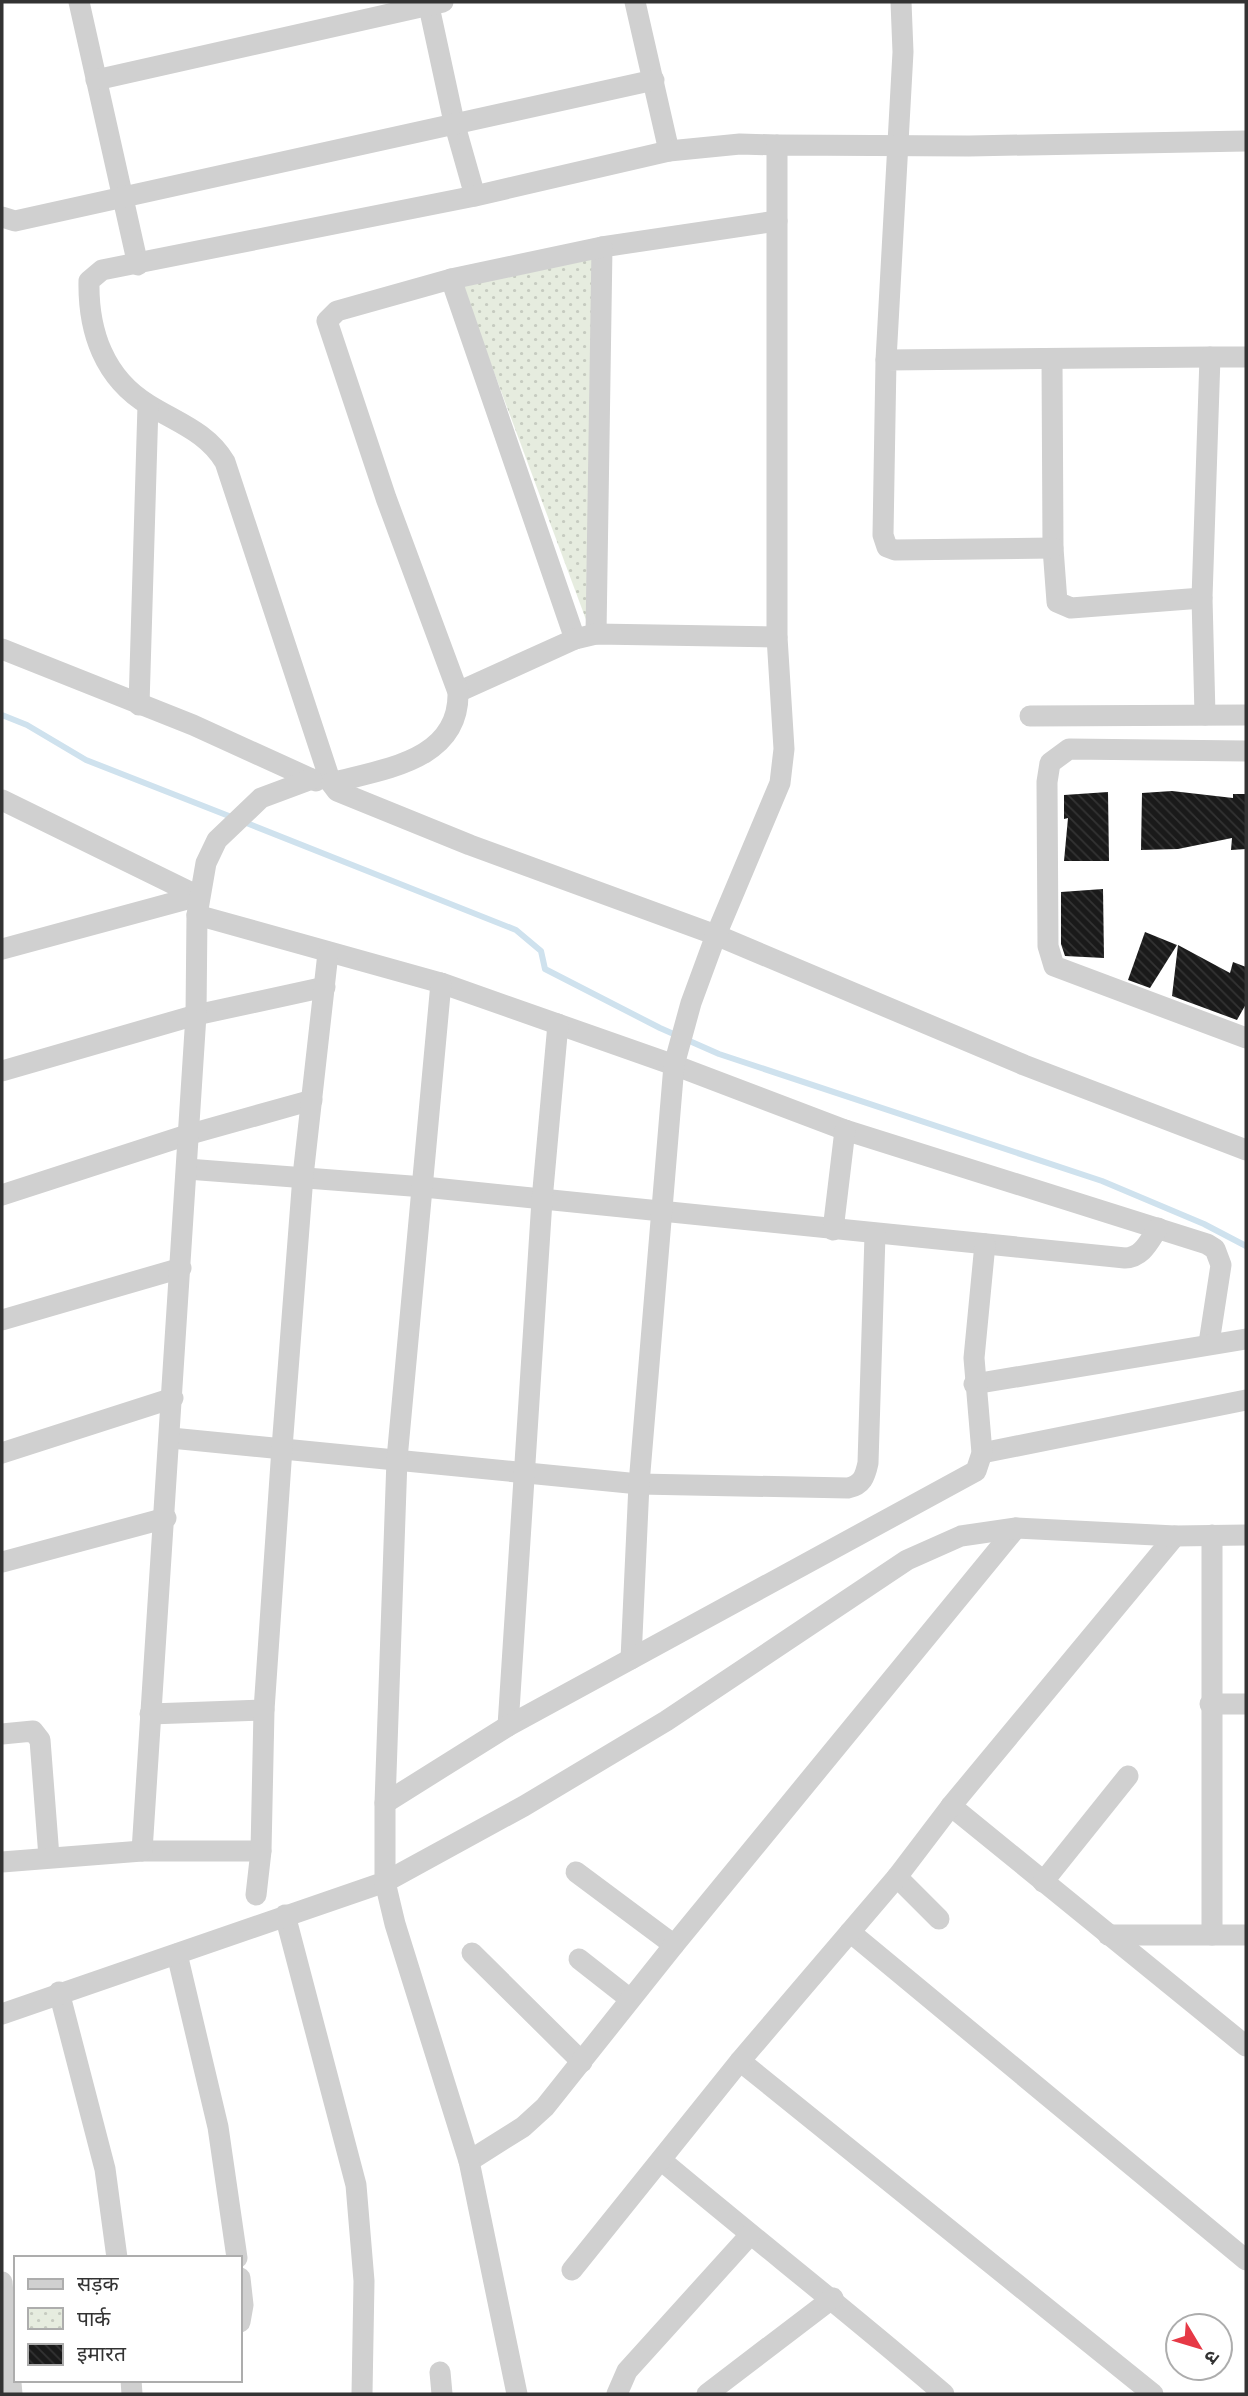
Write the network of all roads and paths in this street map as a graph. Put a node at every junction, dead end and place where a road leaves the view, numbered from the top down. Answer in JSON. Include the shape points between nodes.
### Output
{"nodes":[{"id":1,"x":79,"y":2,"type":"edge"},
{"id":2,"x":635,"y":2,"type":"edge"},
{"id":3,"x":901,"y":2,"type":"edge"},
{"id":4,"x":433,"y":3,"type":"edge"},
{"id":5,"x":96,"y":80,"type":"junction"},
{"id":6,"x":654,"y":80,"type":"junction"},
{"id":7,"x":454,"y":122,"type":"junction"},
{"id":8,"x":1246,"y":141,"type":"edge"},
{"id":9,"x":777,"y":145,"type":"junction"},
{"id":10,"x":897,"y":147,"type":"junction"},
{"id":11,"x":668,"y":151,"type":"junction"},
{"id":12,"x":475,"y":196,"type":"junction"},
{"id":13,"x":124,"y":198,"type":"junction"},
{"id":14,"x":2,"y":217,"type":"edge"},
{"id":15,"x":777,"y":221,"type":"junction"},
{"id":16,"x":603,"y":247,"type":"junction"},
{"id":17,"x":138,"y":265,"type":"junction"},
{"id":18,"x":452,"y":279,"type":"junction"},
{"id":19,"x":1210,"y":357,"type":"junction"},
{"id":20,"x":1246,"y":357,"type":"edge"},
{"id":21,"x":1052,"y":359,"type":"junction"},
{"id":22,"x":886,"y":360,"type":"junction"},
{"id":23,"x":148,"y":405,"type":"junction"},
{"id":24,"x":1053,"y":548,"type":"junction"},
{"id":25,"x":1202,"y":598,"type":"junction"},
{"id":26,"x":596,"y":634,"type":"junction"},
{"id":27,"x":778,"y":637,"type":"junction"},
{"id":28,"x":575,"y":639,"type":"junction"},
{"id":29,"x":2,"y":649,"type":"edge"},
{"id":30,"x":458,"y":692,"type":"junction"},
{"id":31,"x":139,"y":705,"type":"junction"},
{"id":32,"x":1205,"y":715,"type":"junction"},
{"id":33,"x":1246,"y":715,"type":"edge"},
{"id":34,"x":1030,"y":716,"type":"dead end"},
{"id":35,"x":1246,"y":751,"type":"edge"},
{"id":36,"x":327,"y":785,"type":"junction"},
{"id":37,"x":2,"y":800,"type":"edge"},
{"id":38,"x":197,"y":906,"type":"junction"},
{"id":39,"x":716,"y":935,"type":"junction"},
{"id":40,"x":2,"y":949,"type":"edge"},
{"id":41,"x":328,"y":953,"type":"junction"},
{"id":42,"x":442,"y":982,"type":"junction"},
{"id":43,"x":325,"y":987,"type":"junction"},
{"id":44,"x":196,"y":1015,"type":"junction"},
{"id":45,"x":558,"y":1024,"type":"junction"},
{"id":46,"x":1246,"y":1038,"type":"edge"},
{"id":47,"x":677,"y":1055,"type":"junction"},
{"id":48,"x":2,"y":1071,"type":"edge"},
{"id":49,"x":312,"y":1100,"type":"junction"},
{"id":50,"x":845,"y":1130,"type":"junction"},
{"id":51,"x":187,"y":1135,"type":"junction"},
{"id":52,"x":1246,"y":1150,"type":"edge"},
{"id":53,"x":187,"y":1169,"type":"junction"},
{"id":54,"x":303,"y":1176,"type":"junction"},
{"id":55,"x":424,"y":1187,"type":"junction"},
{"id":56,"x":2,"y":1195,"type":"edge"},
{"id":57,"x":542,"y":1200,"type":"junction"},
{"id":58,"x":663,"y":1210,"type":"junction"},
{"id":59,"x":1158,"y":1228,"type":"junction"},
{"id":60,"x":833,"y":1230,"type":"junction"},
{"id":61,"x":875,"y":1235,"type":"junction"},
{"id":62,"x":985,"y":1244,"type":"junction"},
{"id":63,"x":181,"y":1268,"type":"junction"},
{"id":64,"x":2,"y":1320,"type":"edge"},
{"id":65,"x":1246,"y":1339,"type":"edge"},
{"id":66,"x":1209,"y":1343,"type":"junction"},
{"id":67,"x":974,"y":1384,"type":"junction"},
{"id":68,"x":173,"y":1398,"type":"junction"},
{"id":69,"x":1246,"y":1400,"type":"edge"},
{"id":70,"x":171,"y":1438,"type":"junction"},
{"id":71,"x":282,"y":1448,"type":"junction"},
{"id":72,"x":2,"y":1453,"type":"edge"},
{"id":73,"x":982,"y":1453,"type":"junction"},
{"id":74,"x":397,"y":1459,"type":"junction"},
{"id":75,"x":525,"y":1473,"type":"junction"},
{"id":76,"x":639,"y":1484,"type":"junction"},
{"id":77,"x":166,"y":1518,"type":"junction"},
{"id":78,"x":1016,"y":1528,"type":"junction"},
{"id":79,"x":1212,"y":1535,"type":"junction"},
{"id":80,"x":1246,"y":1535,"type":"edge"},
{"id":81,"x":1175,"y":1536,"type":"junction"},
{"id":82,"x":2,"y":1562,"type":"edge"},
{"id":83,"x":631,"y":1660,"type":"junction"},
{"id":84,"x":1210,"y":1704,"type":"junction"},
{"id":85,"x":1246,"y":1704,"type":"edge"},
{"id":86,"x":264,"y":1710,"type":"junction"},
{"id":87,"x":150,"y":1714,"type":"junction"},
{"id":88,"x":508,"y":1726,"type":"junction"},
{"id":89,"x":2,"y":1734,"type":"edge"},
{"id":90,"x":1128,"y":1776,"type":"dead end"},
{"id":91,"x":385,"y":1803,"type":"junction"},
{"id":92,"x":951,"y":1806,"type":"junction"},
{"id":93,"x":142,"y":1851,"type":"junction"},
{"id":94,"x":261,"y":1851,"type":"junction"},
{"id":95,"x":49,"y":1857,"type":"junction"},
{"id":96,"x":2,"y":1862,"type":"edge"},
{"id":97,"x":576,"y":1872,"type":"dead end"},
{"id":98,"x":897,"y":1877,"type":"junction"},
{"id":99,"x":385,"y":1882,"type":"junction"},
{"id":100,"x":1044,"y":1882,"type":"junction"},
{"id":101,"x":256,"y":1895,"type":"dead end"},
{"id":102,"x":285,"y":1915,"type":"junction"},
{"id":103,"x":939,"y":1919,"type":"dead end"},
{"id":104,"x":850,"y":1932,"type":"junction"},
{"id":105,"x":1108,"y":1935,"type":"junction"},
{"id":106,"x":1212,"y":1935,"type":"junction"},
{"id":107,"x":1246,"y":1935,"type":"edge"},
{"id":108,"x":674,"y":1945,"type":"junction"},
{"id":109,"x":472,"y":1953,"type":"dead end"},
{"id":110,"x":177,"y":1954,"type":"junction"},
{"id":111,"x":579,"y":1959,"type":"dead end"},
{"id":112,"x":59,"y":1992,"type":"junction"},
{"id":113,"x":630,"y":1999,"type":"junction"},
{"id":114,"x":2,"y":2014,"type":"edge"},
{"id":115,"x":1246,"y":2046,"type":"edge"},
{"id":116,"x":740,"y":2061,"type":"junction"},
{"id":117,"x":582,"y":2062,"type":"junction"},
{"id":118,"x":662,"y":2160,"type":"junction"},
{"id":119,"x":469,"y":2161,"type":"junction"},
{"id":120,"x":750,"y":2235,"type":"junction"},
{"id":121,"x":117,"y":2256,"type":"edge"},
{"id":122,"x":237,"y":2256,"type":"edge"},
{"id":123,"x":1246,"y":2260,"type":"edge"},
{"id":124,"x":572,"y":2270,"type":"dead end"},
{"id":125,"x":2,"y":2282,"type":"edge"},
{"id":126,"x":833,"y":2298,"type":"junction"},
{"id":127,"x":440,"y":2372,"type":"dead end"},
{"id":128,"x":12,"y":2394,"type":"edge"},
{"id":129,"x":362,"y":2394,"type":"edge"},
{"id":130,"x":442,"y":2394,"type":"edge"},
{"id":131,"x":517,"y":2394,"type":"edge"},
{"id":132,"x":617,"y":2394,"type":"edge"},
{"id":133,"x":707,"y":2394,"type":"edge"},
{"id":134,"x":944,"y":2394,"type":"edge"},
{"id":135,"x":1153,"y":2394,"type":"edge"}],
"edges":[{"from":1,"to":5,"type":"street"},
{"from":2,"to":6,"type":"street"},
{"from":3,"to":10,"type":"street"},
{"from":4,"to":5,"type":"street"},
{"from":4,"to":7,"type":"street"},
{"from":5,"to":13,"type":"street"},
{"from":6,"to":7,"type":"street"},
{"from":6,"to":11,"type":"street"},
{"from":7,"to":12,"type":"street"},
{"from":7,"to":13,"type":"street"},
{"from":8,"to":10,"type":"street"},
{"from":9,"to":10,"type":"street"},
{"from":9,"to":11,"type":"street"},
{"from":9,"to":15,"type":"street"},
{"from":10,"to":22,"type":"street"},
{"from":11,"to":12,"type":"street"},
{"from":12,"to":17,"type":"street"},
{"from":13,"to":14,"type":"street","via":[[15,221]]},
{"from":13,"to":17,"type":"street"},
{"from":15,"to":16,"type":"street"},
{"from":15,"to":27,"type":"street"},
{"from":16,"to":18,"type":"street"},
{"from":16,"to":26,"type":"street"},
{"from":17,"to":23,"type":"street","via":[[93,273],[88,294],[104,362]]},
{"from":18,"to":28,"type":"street"},
{"from":18,"to":30,"type":"street","via":[[337,311],[327,321]]},
{"from":19,"to":20,"type":"street"},
{"from":19,"to":21,"type":"street"},
{"from":19,"to":25,"type":"street"},
{"from":21,"to":22,"type":"street"},
{"from":21,"to":24,"type":"street"},
{"from":22,"to":24,"type":"street","via":[[883,535],[887,547]]},
{"from":23,"to":31,"type":"street"},
{"from":23,"to":36,"type":"street","via":[[205,436],[225,462]]},
{"from":24,"to":25,"type":"street","via":[[1054,594],[1064,607]]},
{"from":25,"to":32,"type":"street"},
{"from":26,"to":27,"type":"street"},
{"from":26,"to":28,"type":"street"},
{"from":27,"to":39,"type":"street","via":[[784,749],[780,783]]},
{"from":28,"to":30,"type":"street"},
{"from":29,"to":31,"type":"street"},
{"from":30,"to":36,"type":"street","via":[[459,711],[447,734],[429,751],[407,763]]},
{"from":31,"to":36,"type":"street"},
{"from":32,"to":33,"type":"street"},
{"from":32,"to":34,"type":"street"},
{"from":35,"to":46,"type":"street","via":[[1069,748],[1050,763],[1047,782],[1048,946],[1054,966]]},
{"from":36,"to":38,"type":"street","via":[[261,798],[217,841],[206,863]]},
{"from":36,"to":39,"type":"street","via":[[481,849]]},
{"from":37,"to":38,"type":"street"},
{"from":38,"to":40,"type":"street"},
{"from":38,"to":41,"type":"street"},
{"from":38,"to":44,"type":"street"},
{"from":39,"to":47,"type":"street"},
{"from":39,"to":52,"type":"street","via":[[1024,1065]]},
{"from":41,"to":42,"type":"street"},
{"from":41,"to":43,"type":"street"},
{"from":42,"to":45,"type":"street"},
{"from":42,"to":55,"type":"street"},
{"from":43,"to":44,"type":"street"},
{"from":43,"to":49,"type":"street"},
{"from":44,"to":48,"type":"street"},
{"from":44,"to":51,"type":"street"},
{"from":45,"to":47,"type":"street"},
{"from":45,"to":57,"type":"street"},
{"from":47,"to":50,"type":"street"},
{"from":47,"to":58,"type":"street"},
{"from":49,"to":51,"type":"street"},
{"from":49,"to":54,"type":"street"},
{"from":50,"to":59,"type":"street"},
{"from":50,"to":60,"type":"street"},
{"from":51,"to":53,"type":"street"},
{"from":51,"to":56,"type":"street"},
{"from":53,"to":54,"type":"street"},
{"from":53,"to":63,"type":"street"},
{"from":54,"to":55,"type":"street"},
{"from":54,"to":71,"type":"street"},
{"from":55,"to":57,"type":"street"},
{"from":55,"to":74,"type":"street"},
{"from":57,"to":58,"type":"street"},
{"from":57,"to":75,"type":"street"},
{"from":58,"to":60,"type":"street"},
{"from":58,"to":76,"type":"street"},
{"from":59,"to":62,"type":"street","via":[[1133,1258]]},
{"from":59,"to":66,"type":"street","via":[[1207,1244],[1220,1256]]},
{"from":60,"to":61,"type":"street"},
{"from":61,"to":62,"type":"street"},
{"from":61,"to":76,"type":"street","via":[[868,1464],[859,1486]]},
{"from":62,"to":67,"type":"street"},
{"from":63,"to":64,"type":"street"},
{"from":63,"to":68,"type":"street"},
{"from":65,"to":66,"type":"street"},
{"from":66,"to":67,"type":"street"},
{"from":67,"to":73,"type":"street"},
{"from":68,"to":70,"type":"street"},
{"from":68,"to":72,"type":"street"},
{"from":69,"to":73,"type":"street"},
{"from":70,"to":71,"type":"street"},
{"from":70,"to":77,"type":"street"},
{"from":71,"to":74,"type":"street"},
{"from":71,"to":86,"type":"street"},
{"from":73,"to":83,"type":"street","via":[[976,1471]]},
{"from":74,"to":75,"type":"street"},
{"from":74,"to":91,"type":"street"},
{"from":75,"to":76,"type":"street"},
{"from":75,"to":88,"type":"street"},
{"from":76,"to":83,"type":"street"},
{"from":77,"to":82,"type":"street"},
{"from":77,"to":87,"type":"street"},
{"from":78,"to":81,"type":"street"},
{"from":78,"to":99,"type":"street","via":[[961,1536],[907,1560],[655,1728]]},
{"from":78,"to":108,"type":"street"},
{"from":79,"to":80,"type":"street"},
{"from":79,"to":81,"type":"street"},
{"from":79,"to":84,"type":"street"},
{"from":81,"to":92,"type":"street"},
{"from":83,"to":88,"type":"street"},
{"from":84,"to":85,"type":"street"},
{"from":84,"to":106,"type":"street"},
{"from":86,"to":87,"type":"street"},
{"from":86,"to":94,"type":"street"},
{"from":87,"to":93,"type":"street"},
{"from":88,"to":91,"type":"street"},
{"from":89,"to":95,"type":"street","via":[[33,1731],[40,1740]]},
{"from":90,"to":100,"type":"street"},
{"from":91,"to":99,"type":"street"},
{"from":92,"to":98,"type":"street"},
{"from":92,"to":100,"type":"street"},
{"from":93,"to":94,"type":"street"},
{"from":93,"to":95,"type":"street"},
{"from":94,"to":101,"type":"street"},
{"from":95,"to":96,"type":"street"},
{"from":97,"to":108,"type":"street"},
{"from":98,"to":103,"type":"street"},
{"from":98,"to":104,"type":"street"},
{"from":99,"to":102,"type":"street"},
{"from":99,"to":119,"type":"street"},
{"from":100,"to":105,"type":"street"},
{"from":102,"to":110,"type":"street"},
{"from":102,"to":129,"type":"street","via":[[356,2185],[364,2281]]},
{"from":104,"to":116,"type":"street"},
{"from":104,"to":123,"type":"street"},
{"from":105,"to":106,"type":"street"},
{"from":105,"to":115,"type":"street"},
{"from":106,"to":107,"type":"street"},
{"from":108,"to":113,"type":"street"},
{"from":109,"to":117,"type":"street"},
{"from":110,"to":112,"type":"street"},
{"from":110,"to":122,"type":"street","via":[[221,2138]]},
{"from":111,"to":113,"type":"street"},
{"from":112,"to":114,"type":"street"},
{"from":112,"to":121,"type":"street","via":[[105,2169]]},
{"from":113,"to":117,"type":"street"},
{"from":116,"to":118,"type":"street"},
{"from":116,"to":135,"type":"street"},
{"from":117,"to":119,"type":"street","via":[[523,2127]]},
{"from":118,"to":120,"type":"street"},
{"from":118,"to":124,"type":"street"},
{"from":119,"to":131,"type":"street"},
{"from":120,"to":126,"type":"street"},
{"from":120,"to":132,"type":"street","via":[[627,2371]]},
{"from":125,"to":128,"type":"street"},
{"from":126,"to":133,"type":"street"},
{"from":126,"to":134,"type":"street"},
{"from":127,"to":130,"type":"street"}]}
